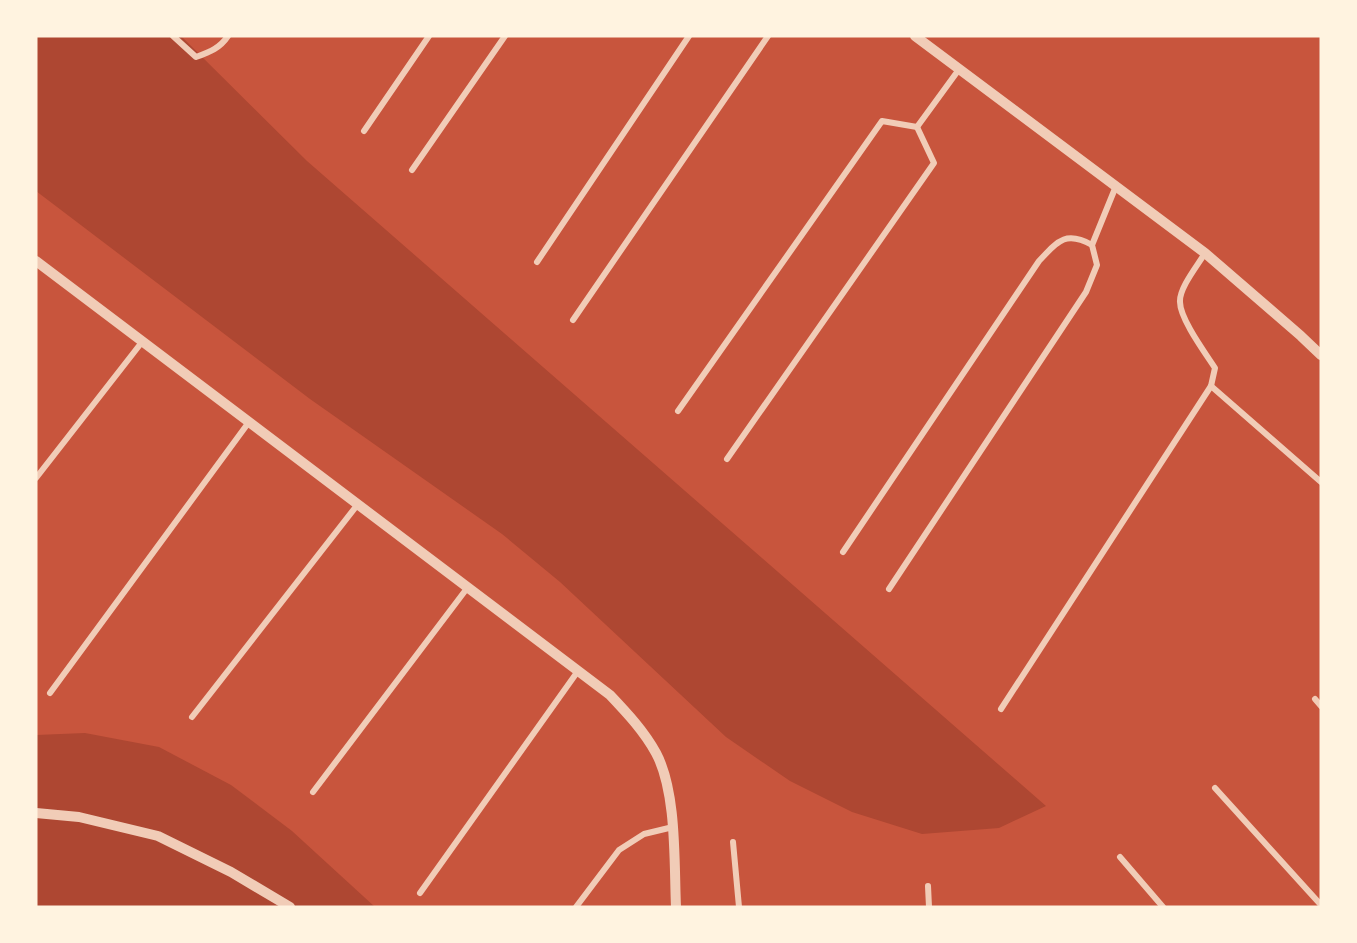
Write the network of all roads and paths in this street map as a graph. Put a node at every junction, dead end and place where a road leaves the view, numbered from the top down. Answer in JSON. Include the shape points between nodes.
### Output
{"nodes":[{"id":1,"x":173,"y":36,"type":"edge"},
{"id":2,"x":228,"y":36,"type":"edge"},
{"id":3,"x":429,"y":36,"type":"edge"},
{"id":4,"x":505,"y":36,"type":"edge"},
{"id":5,"x":688,"y":36,"type":"edge"},
{"id":6,"x":768,"y":36,"type":"edge"},
{"id":7,"x":915,"y":36,"type":"edge"},
{"id":8,"x":960,"y":68,"type":"junction"},
{"id":9,"x":917,"y":127,"type":"junction"},
{"id":10,"x":364,"y":132,"type":"dead end"},
{"id":11,"x":412,"y":170,"type":"dead end"},
{"id":12,"x":1116,"y":186,"type":"junction"},
{"id":13,"x":1092,"y":245,"type":"junction"},
{"id":14,"x":1205,"y":253,"type":"junction"},
{"id":15,"x":36,"y":261,"type":"edge"},
{"id":16,"x":537,"y":262,"type":"dead end"},
{"id":17,"x":573,"y":320,"type":"dead end"},
{"id":18,"x":142,"y":342,"type":"junction"},
{"id":19,"x":1321,"y":356,"type":"edge"},
{"id":20,"x":1211,"y":386,"type":"junction"},
{"id":21,"x":678,"y":411,"type":"dead end"},
{"id":22,"x":249,"y":422,"type":"junction"},
{"id":23,"x":727,"y":459,"type":"dead end"},
{"id":24,"x":36,"y":478,"type":"edge"},
{"id":25,"x":1321,"y":482,"type":"edge"},
{"id":26,"x":358,"y":504,"type":"junction"},
{"id":27,"x":843,"y":552,"type":"dead end"},
{"id":28,"x":468,"y":587,"type":"junction"},
{"id":29,"x":889,"y":589,"type":"dead end"},
{"id":30,"x":578,"y":671,"type":"junction"},
{"id":31,"x":50,"y":693,"type":"dead end"},
{"id":32,"x":1315,"y":699,"type":"dead end"},
{"id":33,"x":1321,"y":706,"type":"edge"},
{"id":34,"x":1001,"y":710,"type":"dead end"},
{"id":35,"x":192,"y":717,"type":"dead end"},
{"id":36,"x":1215,"y":788,"type":"dead end"},
{"id":37,"x":313,"y":792,"type":"dead end"},
{"id":38,"x":36,"y":813,"type":"edge"},
{"id":39,"x":673,"y":827,"type":"junction"},
{"id":40,"x":733,"y":842,"type":"dead end"},
{"id":41,"x":1120,"y":857,"type":"dead end"},
{"id":42,"x":928,"y":886,"type":"dead end"},
{"id":43,"x":420,"y":893,"type":"dead end"},
{"id":44,"x":1321,"y":905,"type":"edge"},
{"id":45,"x":290,"y":907,"type":"edge"},
{"id":46,"x":576,"y":907,"type":"edge"},
{"id":47,"x":676,"y":907,"type":"edge"},
{"id":48,"x":739,"y":907,"type":"edge"},
{"id":49,"x":929,"y":907,"type":"edge"},
{"id":50,"x":1163,"y":907,"type":"edge"}],
"edges":[{"from":1,"to":2,"type":"street","via":[[196,57],[221,45]]},
{"from":3,"to":10,"type":"street"},
{"from":4,"to":11,"type":"street"},
{"from":5,"to":16,"type":"street"},
{"from":6,"to":17,"type":"street"},
{"from":7,"to":8,"type":"street"},
{"from":8,"to":9,"type":"street"},
{"from":8,"to":12,"type":"street"},
{"from":9,"to":21,"type":"street","via":[[882,122]]},
{"from":9,"to":23,"type":"street","via":[[934,163]]},
{"from":12,"to":13,"type":"street"},
{"from":12,"to":14,"type":"street"},
{"from":13,"to":27,"type":"street","via":[[1078,237],[1058,242],[1039,261]]},
{"from":13,"to":29,"type":"street","via":[[1097,266],[1086,292]]},
{"from":14,"to":19,"type":"street"},
{"from":14,"to":20,"type":"street","via":[[1186,282],[1180,302],[1190,329],[1215,368]]},
{"from":15,"to":18,"type":"street"},
{"from":18,"to":22,"type":"street"},
{"from":18,"to":24,"type":"street"},
{"from":20,"to":25,"type":"street"},
{"from":20,"to":34,"type":"street"},
{"from":22,"to":26,"type":"street"},
{"from":22,"to":31,"type":"street"},
{"from":26,"to":28,"type":"street"},
{"from":26,"to":35,"type":"street"},
{"from":28,"to":30,"type":"street"},
{"from":28,"to":37,"type":"street"},
{"from":30,"to":39,"type":"street","via":[[610,695],[657,754],[667,784]]},
{"from":30,"to":43,"type":"street"},
{"from":32,"to":33,"type":"street"},
{"from":36,"to":44,"type":"street"},
{"from":38,"to":45,"type":"street","via":[[79,817],[158,836]]},
{"from":39,"to":46,"type":"street","via":[[644,834],[620,850]]},
{"from":39,"to":47,"type":"street"},
{"from":40,"to":48,"type":"street"},
{"from":41,"to":50,"type":"street"},
{"from":42,"to":49,"type":"street"}]}
